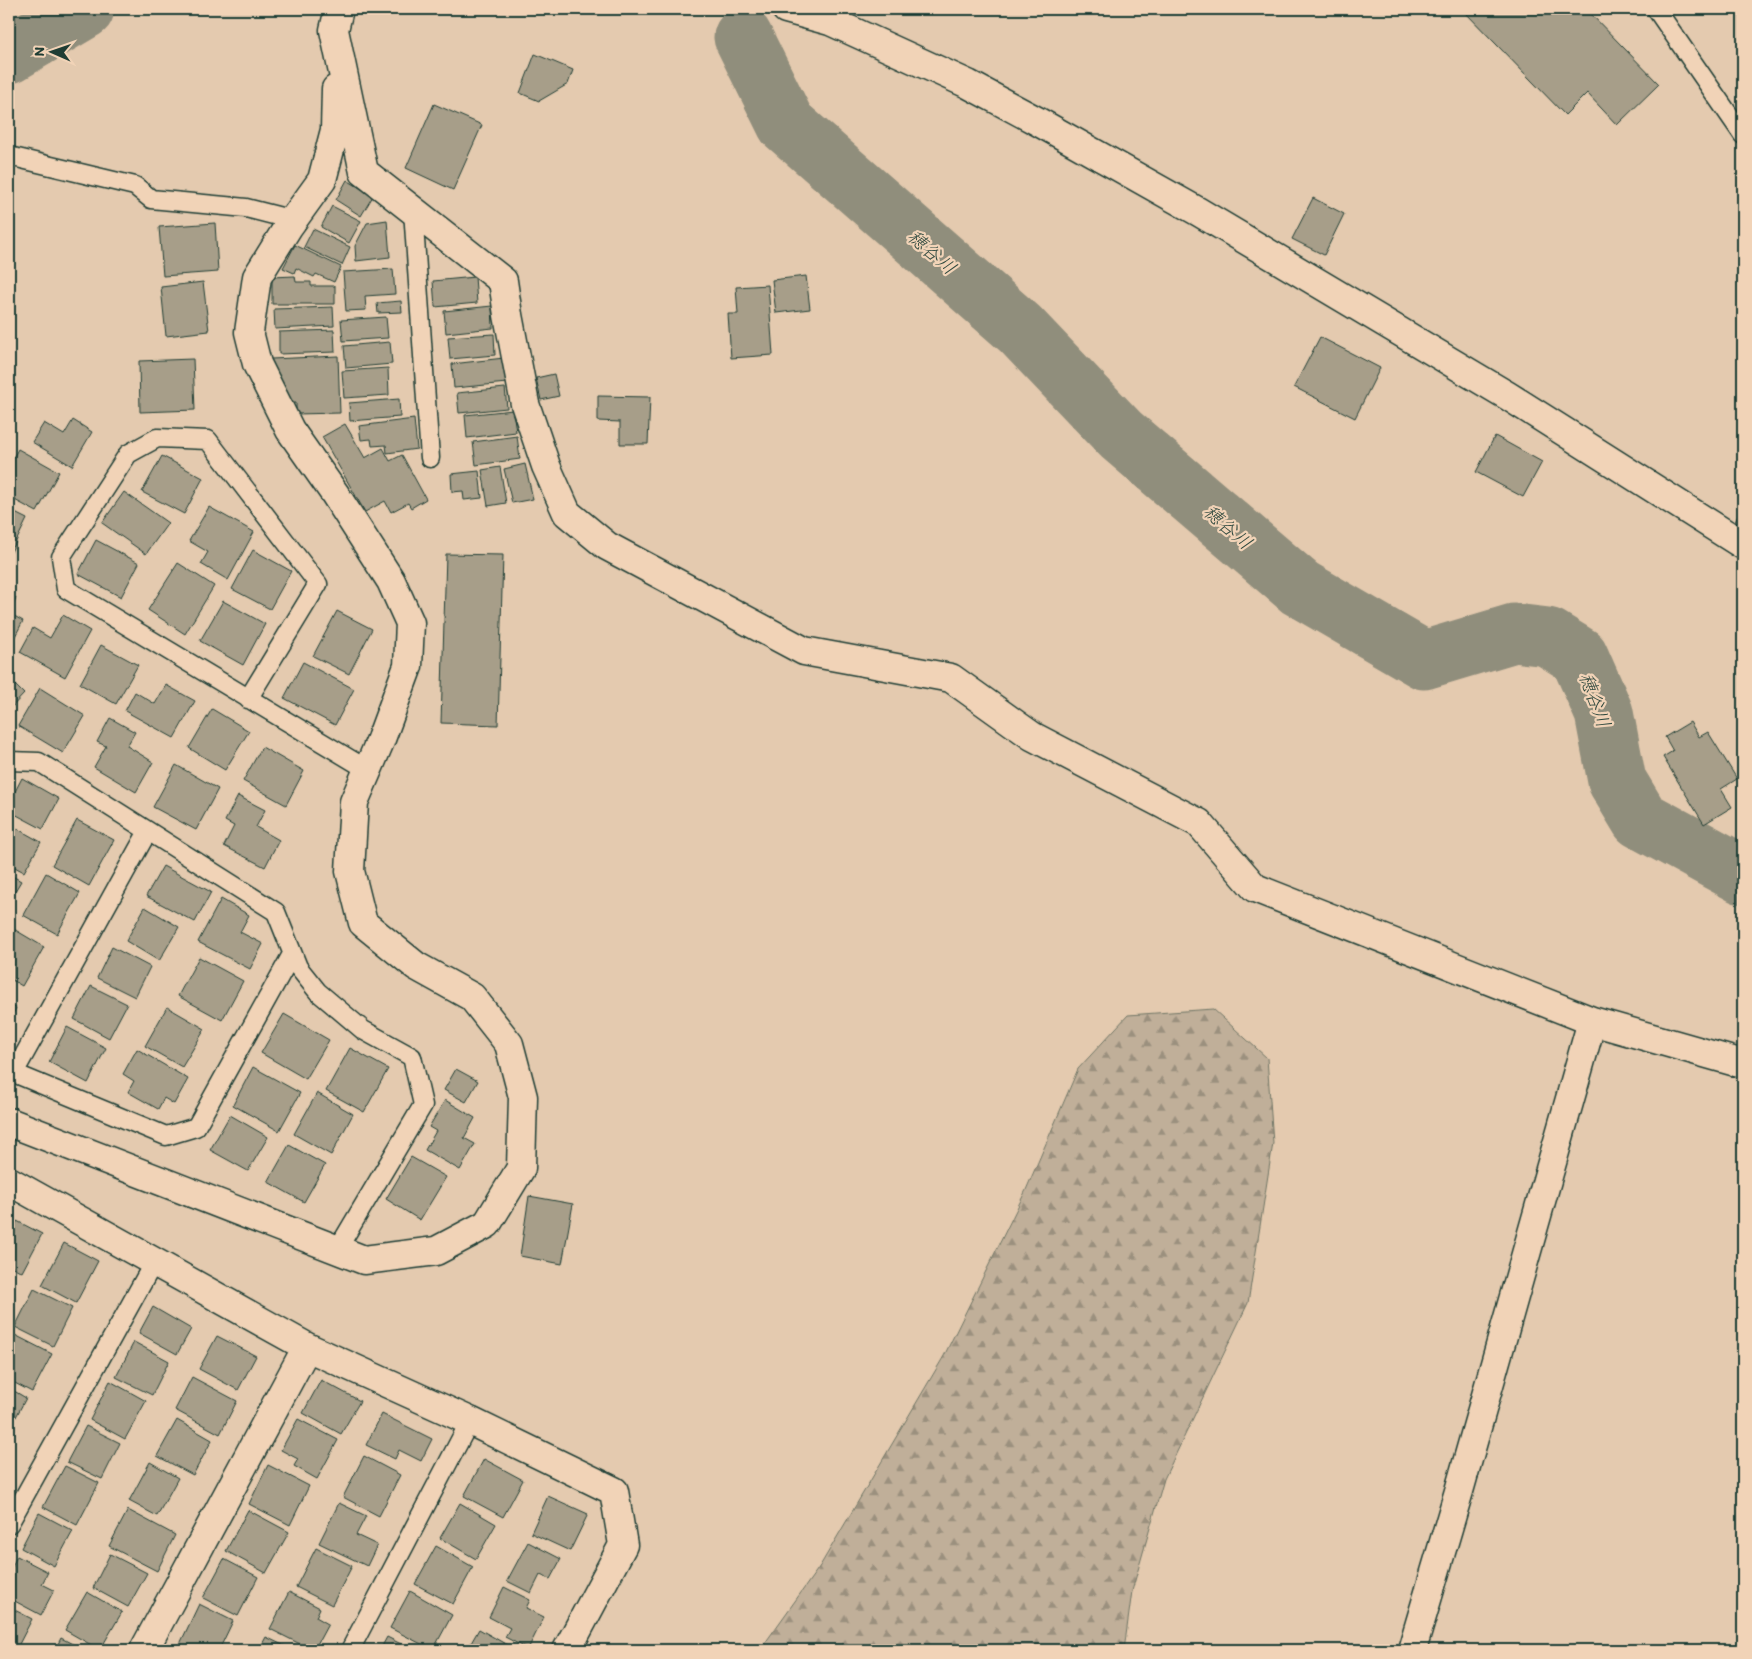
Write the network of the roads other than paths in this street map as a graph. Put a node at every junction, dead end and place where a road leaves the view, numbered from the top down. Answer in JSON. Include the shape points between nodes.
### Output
{"nodes":[{"id":1,"x":339,"y":9,"type":"edge"},
{"id":2,"x":786,"y":9,"type":"edge"},
{"id":3,"x":854,"y":9,"type":"edge"},
{"id":4,"x":1656,"y":9,"type":"edge"},
{"id":5,"x":830,"y":22,"type":"junction"},
{"id":6,"x":337,"y":40,"type":"junction"},
{"id":7,"x":1743,"y":135,"type":"edge"},
{"id":8,"x":9,"y":156,"type":"edge"},
{"id":9,"x":413,"y":210,"type":"junction"},
{"id":10,"x":293,"y":220,"type":"junction"},
{"id":11,"x":430,"y":458,"type":"dead end"},
{"id":12,"x":1743,"y":545,"type":"edge"},
{"id":13,"x":248,"y":699,"type":"junction"},
{"id":14,"x":9,"y":761,"type":"edge"},
{"id":15,"x":368,"y":770,"type":"junction"},
{"id":16,"x":148,"y":831,"type":"junction"},
{"id":17,"x":292,"y":954,"type":"junction"},
{"id":18,"x":1592,"y":1021,"type":"junction"},
{"id":19,"x":1743,"y":1064,"type":"edge"},
{"id":20,"x":12,"y":1072,"type":"edge"},
{"id":21,"x":9,"y":1122,"type":"edge"},
{"id":22,"x":9,"y":1181,"type":"edge"},
{"id":23,"x":337,"y":1250,"type":"junction"},
{"id":24,"x":154,"y":1262,"type":"junction"},
{"id":25,"x":307,"y":1347,"type":"junction"},
{"id":26,"x":470,"y":1421,"type":"junction"},
{"id":27,"x":9,"y":1524,"type":"edge"},
{"id":28,"x":144,"y":1650,"type":"edge"},
{"id":29,"x":350,"y":1650,"type":"edge"},
{"id":30,"x":567,"y":1650,"type":"edge"},
{"id":31,"x":1412,"y":1650,"type":"edge"}],
"edges":[{"from":1,"to":6,"type":"street","via":[[334,30]]},
{"from":2,"to":5,"type":"street"},
{"from":3,"to":5,"type":"street"},
{"from":4,"to":7,"type":"lane"},
{"from":5,"to":12,"type":"street","via":[[968,84],[1199,212],[1508,396]]},
{"from":6,"to":9,"type":"street","via":[[364,172]]},
{"from":6,"to":10,"type":"street","via":[[335,130],[322,180]]},
{"from":8,"to":10,"type":"lane","via":[[135,186],[151,199],[246,208]]},
{"from":9,"to":11,"type":"lane"},
{"from":9,"to":18,"type":"street","via":[[503,281],[525,404],[546,466],[567,513],[607,546],[804,651],[951,678],[1032,736],[1199,823],[1255,888]]},
{"from":10,"to":15,"type":"street","via":[[258,277],[249,332],[257,364],[290,430],[391,582],[410,623],[408,666]]},
{"from":13,"to":13,"type":"lane","via":[[66,590],[61,557],[128,454],[157,438],[208,440],[318,584]]},
{"from":13,"to":15,"type":"lane"},
{"from":14,"to":16,"type":"lane","via":[[39,762]]},
{"from":15,"to":23,"type":"street","via":[[354,802],[350,871],[363,923],[416,966],[472,997],[509,1044],[524,1097],[521,1168],[487,1224],[436,1251],[364,1260]]},
{"from":16,"to":17,"type":"lane","via":[[276,912]]},
{"from":16,"to":20,"type":"lane"},
{"from":17,"to":20,"type":"lane","via":[[196,1126],[166,1136]]},
{"from":17,"to":23,"type":"lane","via":[[318,992],[364,1030],[412,1057],[423,1105]]},
{"from":18,"to":19,"type":"street"},
{"from":18,"to":31,"type":"street"},
{"from":21,"to":23,"type":"street"},
{"from":22,"to":24,"type":"street"},
{"from":24,"to":25,"type":"street"},
{"from":24,"to":27,"type":"lane"},
{"from":25,"to":26,"type":"street"},
{"from":25,"to":28,"type":"street"},
{"from":26,"to":29,"type":"lane"},
{"from":26,"to":30,"type":"street","via":[[614,1492],[623,1545]]}]}
